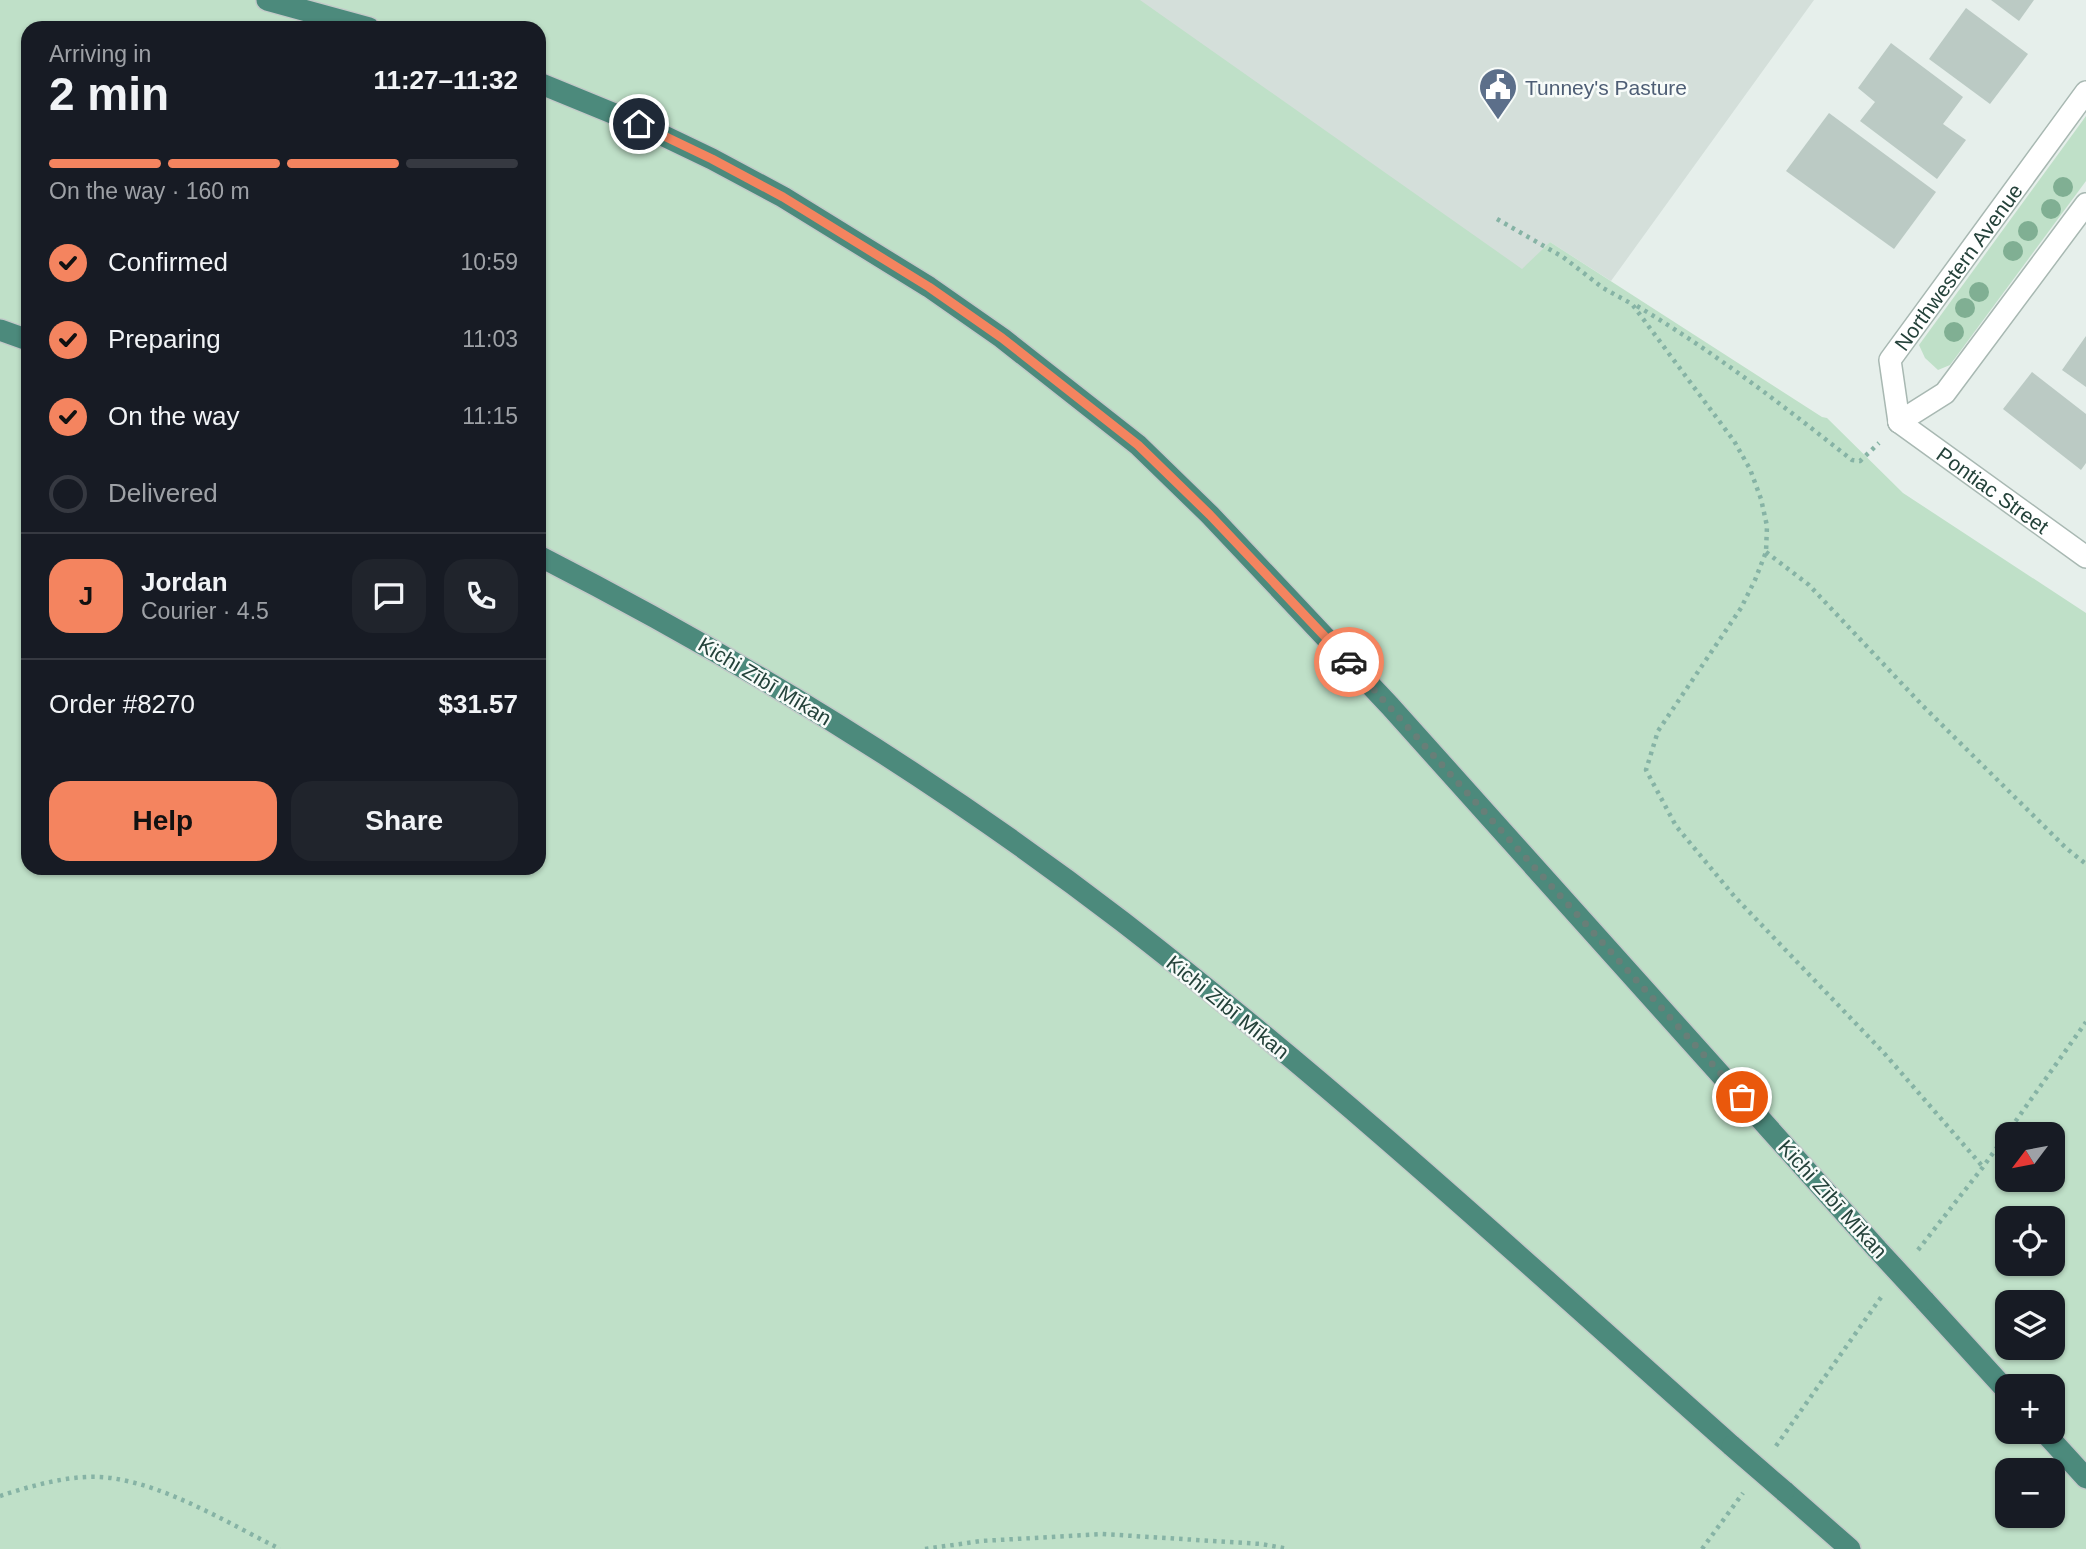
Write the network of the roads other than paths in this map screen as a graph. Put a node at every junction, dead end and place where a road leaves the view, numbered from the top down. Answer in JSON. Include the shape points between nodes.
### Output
{"nodes":[{"id":1,"x":267,"y":0,"type":"edge"},
{"id":2,"x":344,"y":21,"type":"edge"},
{"id":3,"x":546,"y":86,"type":"edge"},
{"id":4,"x":2086,"y":92,"type":"edge"},
{"id":5,"x":2086,"y":204,"type":"edge"},
{"id":6,"x":0,"y":330,"type":"edge"},
{"id":7,"x":21,"y":338,"type":"edge"},
{"id":8,"x":1899,"y":422,"type":"junction"},
{"id":9,"x":2086,"y":557,"type":"edge"},
{"id":10,"x":546,"y":560,"type":"edge"},
{"id":11,"x":1995,"y":1378,"type":"edge"},
{"id":12,"x":2055,"y":1444,"type":"edge"},
{"id":13,"x":2086,"y":1478,"type":"edge"},
{"id":14,"x":1850,"y":1549,"type":"edge"}],
"edges":[{"from":1,"to":2,"type":"highway"},
{"from":3,"to":11,"type":"highway","name":"Kichi Zībī Mīkan","bridge":true,"via":[[639,124],[794,204],[950,301],[1138,445],[1390,706]]},
{"from":4,"to":8,"type":"street","name":"Northwestern Avenue","via":[[1889,360]]},
{"from":5,"to":8,"type":"street","via":[[1945,393]]},
{"from":6,"to":7,"type":"highway"},
{"from":8,"to":9,"type":"street","name":"Pontiac Street"},
{"from":10,"to":14,"type":"highway","name":"Kichi Zībī Mīkan","bridge":true,"via":[[695,639],[811,708],[978,818],[1122,921],[1387,1139]]},
{"from":12,"to":13,"type":"highway"}]}
